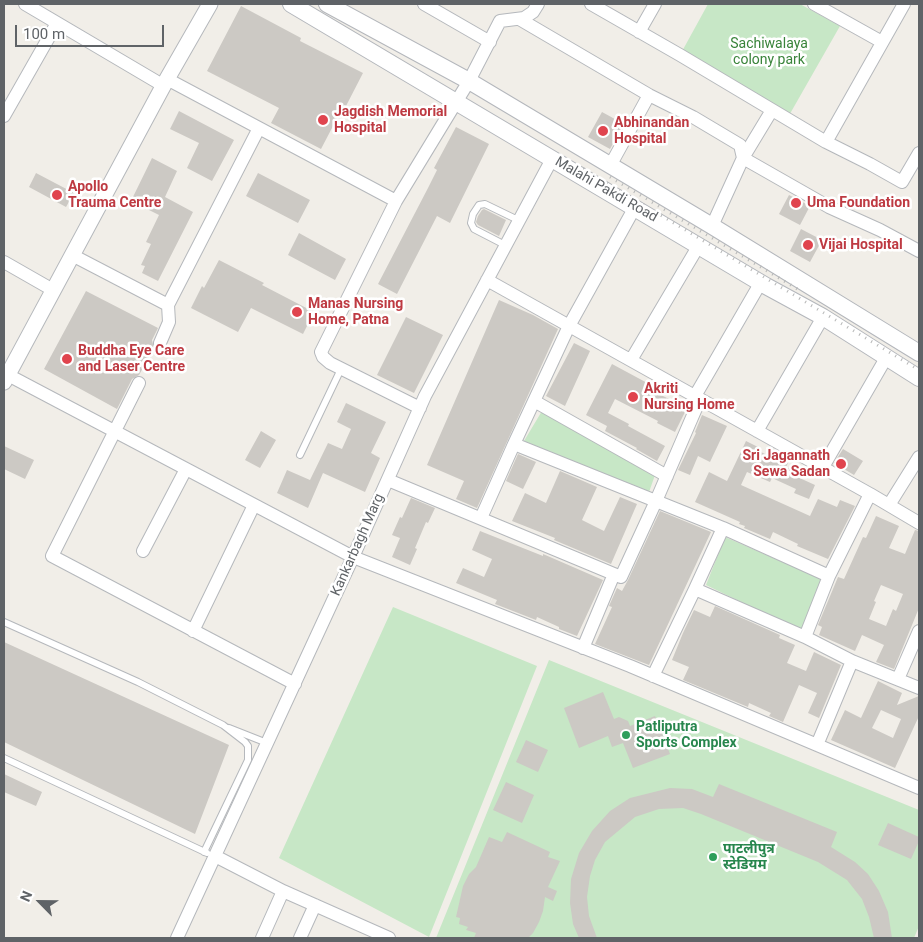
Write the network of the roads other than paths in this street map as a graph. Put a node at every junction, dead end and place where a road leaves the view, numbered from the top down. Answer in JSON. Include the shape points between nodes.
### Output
{"nodes":[{"id":1,"x":25,"y":4,"type":"edge"},
{"id":2,"x":210,"y":4,"type":"edge"},
{"id":3,"x":291,"y":4,"type":"edge"},
{"id":4,"x":327,"y":4,"type":"edge"},
{"id":5,"x":424,"y":4,"type":"edge"},
{"id":6,"x":538,"y":4,"type":"edge"},
{"id":7,"x":591,"y":4,"type":"edge"},
{"id":8,"x":655,"y":4,"type":"edge"},
{"id":9,"x":814,"y":4,"type":"edge"},
{"id":10,"x":904,"y":4,"type":"edge"},
{"id":11,"x":521,"y":20,"type":"junction"},
{"id":12,"x":57,"y":23,"type":"junction"},
{"id":13,"x":639,"y":32,"type":"junction"},
{"id":14,"x":490,"y":42,"type":"junction"},
{"id":15,"x":882,"y":42,"type":"junction"},
{"id":16,"x":165,"y":82,"type":"junction"},
{"id":17,"x":469,"y":82,"type":"junction"},
{"id":18,"x":649,"y":95,"type":"junction"},
{"id":19,"x":456,"y":101,"type":"junction"},
{"id":20,"x":772,"y":110,"type":"junction"},
{"id":21,"x":4,"y":114,"type":"edge"},
{"id":22,"x":259,"y":128,"type":"junction"},
{"id":23,"x":826,"y":142,"type":"junction"},
{"id":24,"x":919,"y":153,"type":"edge"},
{"id":25,"x":552,"y":158,"type":"junction"},
{"id":26,"x":743,"y":158,"type":"junction"},
{"id":27,"x":610,"y":166,"type":"junction"},
{"id":28,"x":396,"y":201,"type":"junction"},
{"id":29,"x":635,"y":207,"type":"junction"},
{"id":30,"x":518,"y":220,"type":"junction"},
{"id":31,"x":712,"y":226,"type":"junction"},
{"id":32,"x":505,"y":245,"type":"junction"},
{"id":33,"x":699,"y":245,"type":"junction"},
{"id":34,"x":919,"y":251,"type":"edge"},
{"id":35,"x":72,"y":255,"type":"junction"},
{"id":36,"x":4,"y":262,"type":"edge"},
{"id":37,"x":486,"y":280,"type":"junction"},
{"id":38,"x":760,"y":282,"type":"junction"},
{"id":39,"x":53,"y":290,"type":"junction"},
{"id":40,"x":168,"y":305,"type":"junction"},
{"id":41,"x":823,"y":317,"type":"junction"},
{"id":42,"x":569,"y":326,"type":"junction"},
{"id":43,"x":160,"y":343,"type":"dead end"},
{"id":44,"x":919,"y":351,"type":"edge"},
{"id":45,"x":886,"y":358,"type":"junction"},
{"id":46,"x":630,"y":360,"type":"junction"},
{"id":47,"x":341,"y":369,"type":"junction"},
{"id":48,"x":6,"y":378,"type":"edge"},
{"id":49,"x":919,"y":378,"type":"edge"},
{"id":50,"x":139,"y":383,"type":"dead end"},
{"id":51,"x":698,"y":398,"type":"junction"},
{"id":52,"x":534,"y":400,"type":"junction"},
{"id":53,"x":420,"y":408,"type":"junction"},
{"id":54,"x":114,"y":431,"type":"junction"},
{"id":55,"x":757,"y":431,"type":"junction"},
{"id":56,"x":514,"y":444,"type":"junction"},
{"id":57,"x":300,"y":455,"type":"dead end"},
{"id":58,"x":919,"y":457,"type":"edge"},
{"id":59,"x":823,"y":467,"type":"junction"},
{"id":60,"x":186,"y":469,"type":"junction"},
{"id":61,"x":667,"y":476,"type":"junction"},
{"id":62,"x":388,"y":480,"type":"junction"},
{"id":63,"x":870,"y":494,"type":"junction"},
{"id":64,"x":656,"y":501,"type":"junction"},
{"id":65,"x":254,"y":505,"type":"junction"},
{"id":66,"x":889,"y":505,"type":"junction"},
{"id":67,"x":480,"y":518,"type":"junction"},
{"id":68,"x":919,"y":524,"type":"edge"},
{"id":69,"x":723,"y":528,"type":"junction"},
{"id":70,"x":143,"y":551,"type":"dead end"},
{"id":71,"x":353,"y":557,"type":"junction"},
{"id":72,"x":614,"y":574,"type":"junction"},
{"id":73,"x":829,"y":576,"type":"junction"},
{"id":74,"x":695,"y":589,"type":"junction"},
{"id":75,"x":4,"y":622,"type":"edge"},
{"id":76,"x":919,"y":631,"type":"edge"},
{"id":77,"x":193,"y":632,"type":"junction"},
{"id":78,"x":805,"y":637,"type":"junction"},
{"id":79,"x":583,"y":648,"type":"junction"},
{"id":80,"x":852,"y":661,"type":"junction"},
{"id":81,"x":653,"y":676,"type":"junction"},
{"id":82,"x":898,"y":678,"type":"junction"},
{"id":83,"x":294,"y":684,"type":"junction"},
{"id":84,"x":919,"y":688,"type":"edge"},
{"id":85,"x":223,"y":725,"type":"junction"},
{"id":86,"x":267,"y":743,"type":"junction"},
{"id":87,"x":817,"y":745,"type":"junction"},
{"id":88,"x":4,"y":758,"type":"edge"},
{"id":89,"x":919,"y":788,"type":"edge"},
{"id":90,"x":210,"y":854,"type":"junction"},
{"id":91,"x":283,"y":891,"type":"junction"},
{"id":92,"x":315,"y":905,"type":"junction"},
{"id":93,"x":384,"y":937,"type":"edge"},
{"id":94,"x":177,"y":938,"type":"edge"},
{"id":95,"x":262,"y":938,"type":"edge"},
{"id":96,"x":300,"y":938,"type":"edge"}],
"edges":[{"from":1,"to":12,"type":"street"},
{"from":2,"to":16,"type":"street"},
{"from":3,"to":19,"type":"main road","name":"Malahi Pakdi Road"},
{"from":4,"to":17,"type":"main road"},
{"from":5,"to":14,"type":"street"},
{"from":6,"to":11,"type":"street"},
{"from":7,"to":13,"type":"street"},
{"from":8,"to":13,"type":"street"},
{"from":9,"to":15,"type":"street"},
{"from":10,"to":15,"type":"street"},
{"from":11,"to":14,"type":"street","via":[[501,20]]},
{"from":11,"to":18,"type":"street"},
{"from":12,"to":16,"type":"street"},
{"from":12,"to":21,"type":"street"},
{"from":13,"to":20,"type":"street"},
{"from":14,"to":17,"type":"street"},
{"from":15,"to":23,"type":"street"},
{"from":16,"to":22,"type":"street"},
{"from":16,"to":35,"type":"street"},
{"from":17,"to":19,"type":"street"},
{"from":17,"to":27,"type":"main road"},
{"from":18,"to":26,"type":"street","via":[[740,145]]},
{"from":18,"to":27,"type":"street"},
{"from":19,"to":25,"type":"main road","name":"Malahi Pakdi Road"},
{"from":19,"to":28,"type":"street"},
{"from":20,"to":23,"type":"street"},
{"from":20,"to":26,"type":"street"},
{"from":22,"to":28,"type":"street"},
{"from":22,"to":40,"type":"street"},
{"from":23,"to":24,"type":"street","via":[[902,182]]},
{"from":25,"to":29,"type":"main road","name":"Malahi Pakdi Road"},
{"from":25,"to":30,"type":"street","name":"Kankarbagh Marg"},
{"from":26,"to":31,"type":"street"},
{"from":26,"to":34,"type":"street","via":[[829,207]]},
{"from":27,"to":31,"type":"main road"},
{"from":28,"to":47,"type":"street","via":[[321,352],[325,360]]},
{"from":29,"to":33,"type":"main road","name":"Malahi Pakdi Road"},
{"from":29,"to":42,"type":"street"},
{"from":30,"to":32,"type":"street","name":"Kankarbagh Marg"},
{"from":30,"to":32,"type":"lane","via":[[486,204],[479,205],[474,214],[471,223],[474,229]]},
{"from":31,"to":44,"type":"main road"},
{"from":32,"to":37,"type":"street","name":"Kankarbagh Marg"},
{"from":33,"to":38,"type":"main road","name":"Malahi Pakdi Road"},
{"from":33,"to":46,"type":"street"},
{"from":35,"to":39,"type":"street"},
{"from":35,"to":40,"type":"street"},
{"from":36,"to":39,"type":"street"},
{"from":37,"to":42,"type":"street"},
{"from":37,"to":53,"type":"street","name":"Kankarbagh Marg"},
{"from":38,"to":41,"type":"main road","name":"Malahi Pakdi Road"},
{"from":38,"to":51,"type":"street"},
{"from":39,"to":48,"type":"street"},
{"from":40,"to":43,"type":"street","via":[[169,322]]},
{"from":41,"to":45,"type":"main road","name":"Malahi Pakdi Road"},
{"from":41,"to":55,"type":"street"},
{"from":42,"to":46,"type":"street"},
{"from":42,"to":52,"type":"street"},
{"from":45,"to":49,"type":"main road","name":"Malahi Pakdi Road"},
{"from":45,"to":59,"type":"street"},
{"from":46,"to":51,"type":"street"},
{"from":47,"to":53,"type":"street"},
{"from":47,"to":57,"type":"lane"},
{"from":48,"to":54,"type":"street"},
{"from":50,"to":54,"type":"street"},
{"from":51,"to":55,"type":"street"},
{"from":51,"to":61,"type":"street"},
{"from":52,"to":56,"type":"street"},
{"from":52,"to":61,"type":"street"},
{"from":53,"to":62,"type":"street","name":"Kankarbagh Marg"},
{"from":54,"to":60,"type":"street"},
{"from":54,"to":77,"type":"street","via":[[52,556]]},
{"from":55,"to":59,"type":"street"},
{"from":56,"to":64,"type":"street"},
{"from":56,"to":67,"type":"street"},
{"from":58,"to":66,"type":"street"},
{"from":59,"to":63,"type":"street"},
{"from":60,"to":65,"type":"street"},
{"from":60,"to":70,"type":"street"},
{"from":61,"to":64,"type":"street"},
{"from":62,"to":67,"type":"street"},
{"from":62,"to":71,"type":"street","name":"Kankarbagh Marg"},
{"from":63,"to":66,"type":"street"},
{"from":63,"to":73,"type":"street"},
{"from":64,"to":69,"type":"street"},
{"from":64,"to":72,"type":"street","via":[[621,577]]},
{"from":65,"to":71,"type":"street"},
{"from":65,"to":77,"type":"street"},
{"from":66,"to":68,"type":"street"},
{"from":67,"to":72,"type":"street"},
{"from":69,"to":73,"type":"street"},
{"from":69,"to":74,"type":"street"},
{"from":71,"to":79,"type":"street"},
{"from":71,"to":83,"type":"street","name":"Kankarbagh Marg"},
{"from":72,"to":79,"type":"street"},
{"from":73,"to":78,"type":"street"},
{"from":74,"to":78,"type":"street"},
{"from":74,"to":81,"type":"street"},
{"from":75,"to":85,"type":"lane","via":[[138,682]]},
{"from":76,"to":82,"type":"street"},
{"from":77,"to":83,"type":"street"},
{"from":78,"to":80,"type":"street"},
{"from":79,"to":81,"type":"street"},
{"from":80,"to":82,"type":"street"},
{"from":80,"to":87,"type":"street"},
{"from":81,"to":87,"type":"street"},
{"from":82,"to":84,"type":"street"},
{"from":83,"to":86,"type":"street","name":"Kankarbagh Marg"},
{"from":85,"to":86,"type":"lane"},
{"from":85,"to":90,"type":"lane","via":[[248,746],[248,760]]},
{"from":86,"to":90,"type":"street","name":"Kankarbagh Marg"},
{"from":87,"to":89,"type":"street"},
{"from":88,"to":90,"type":"lane"},
{"from":90,"to":91,"type":"street"},
{"from":90,"to":94,"type":"street","name":"Kankarbagh Marg"},
{"from":91,"to":92,"type":"street"},
{"from":91,"to":95,"type":"street"},
{"from":92,"to":93,"type":"street"},
{"from":92,"to":96,"type":"street"}]}
